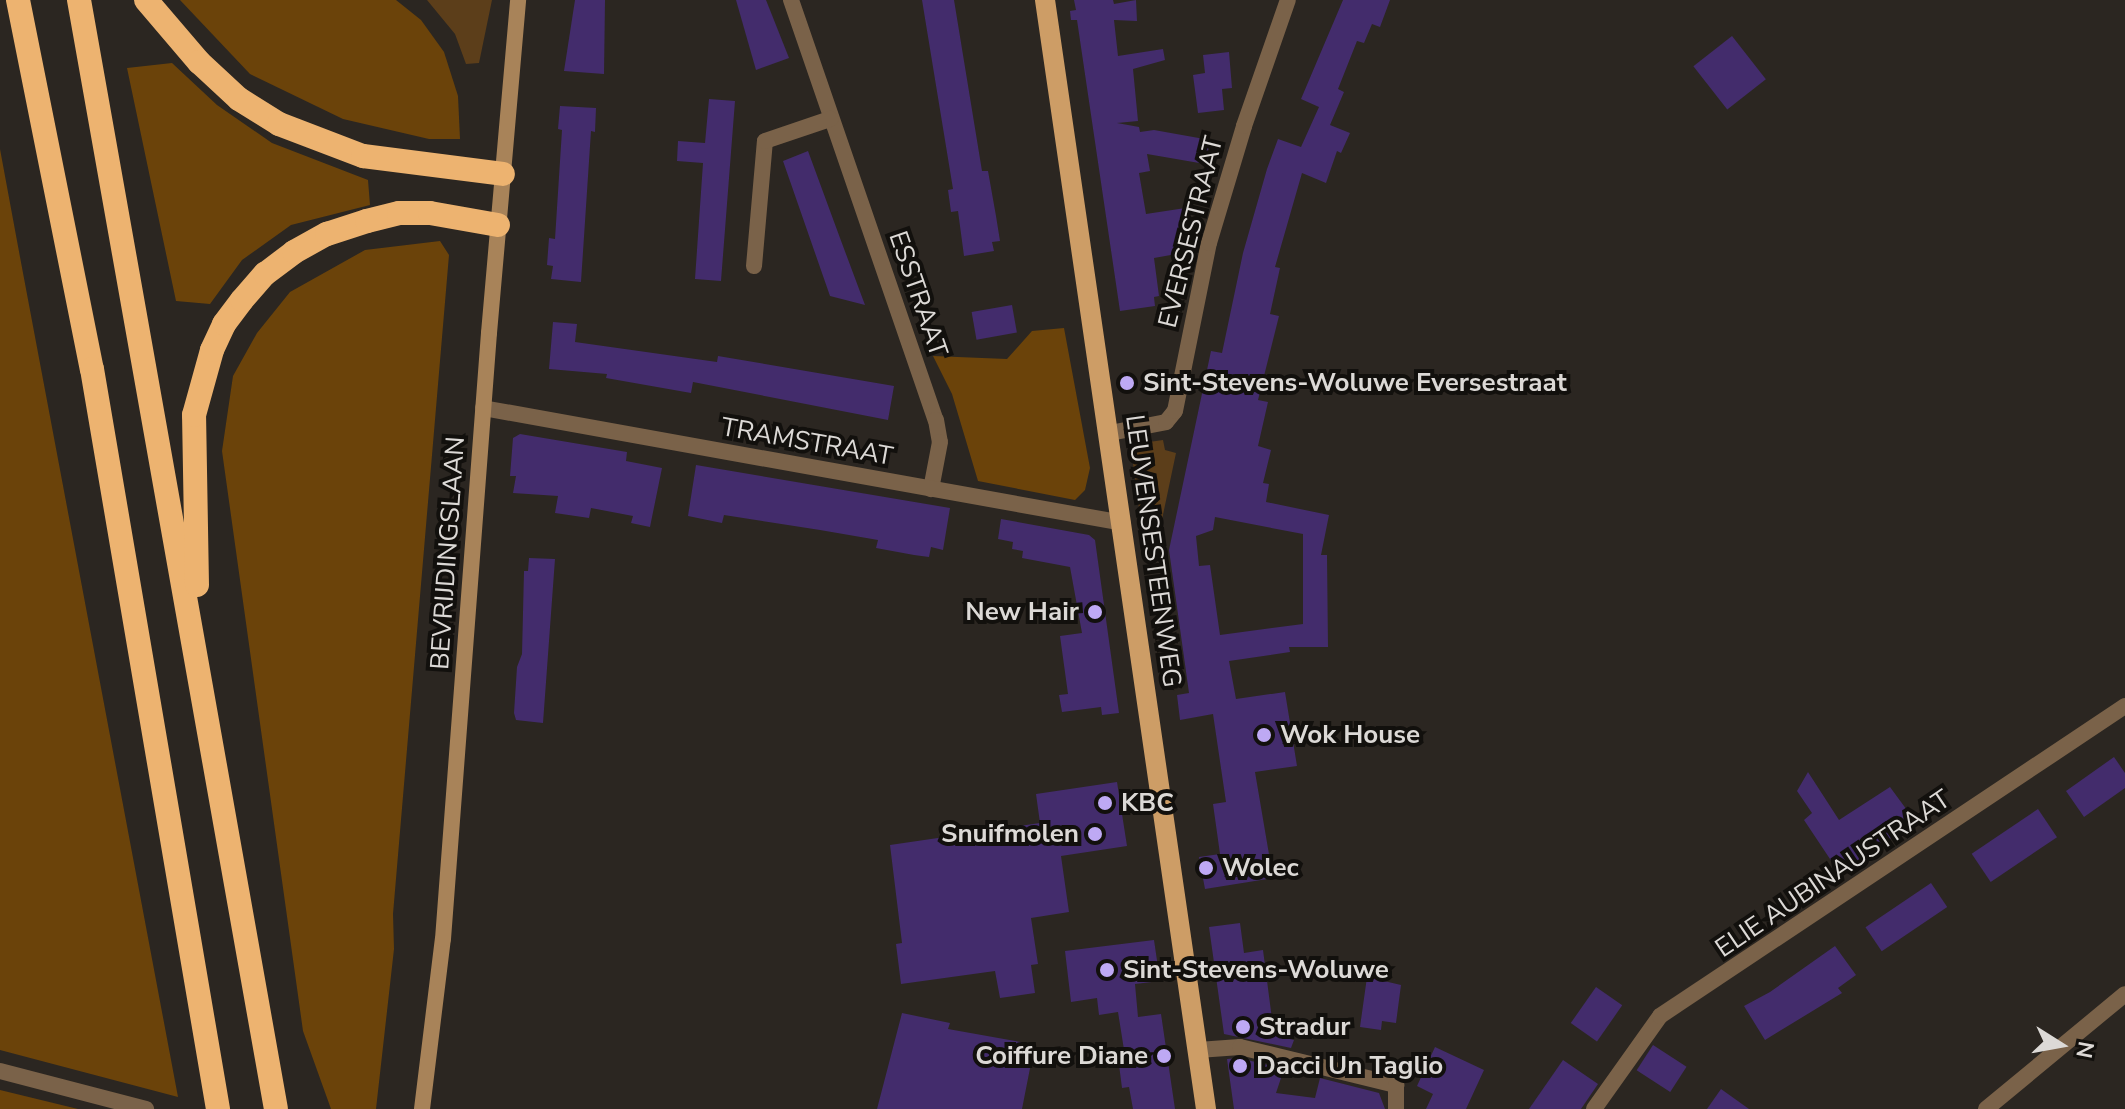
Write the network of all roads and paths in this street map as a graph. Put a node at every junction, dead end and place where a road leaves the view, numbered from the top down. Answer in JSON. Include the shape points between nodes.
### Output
{"nodes":[{"id":1,"x":18,"y":0,"type":"edge"},
{"id":2,"x":79,"y":0,"type":"edge"},
{"id":3,"x":146,"y":0,"type":"edge"},
{"id":4,"x":518,"y":0,"type":"edge"},
{"id":5,"x":791,"y":0,"type":"edge"},
{"id":6,"x":1045,"y":0,"type":"edge"},
{"id":7,"x":1288,"y":0,"type":"edge"},
{"id":8,"x":830,"y":119,"type":"junction"},
{"id":9,"x":503,"y":174,"type":"junction"},
{"id":10,"x":498,"y":225,"type":"junction"},
{"id":11,"x":754,"y":266,"type":"dead end"},
{"id":12,"x":483,"y":408,"type":"junction"},
{"id":13,"x":1110,"y":433,"type":"junction"},
{"id":14,"x":931,"y":489,"type":"junction"},
{"id":15,"x":1123,"y":523,"type":"junction"},
{"id":16,"x":198,"y":659,"type":"junction"},
{"id":17,"x":2125,"y":706,"type":"edge"},
{"id":18,"x":2125,"y":994,"type":"edge"},
{"id":19,"x":1198,"y":1050,"type":"junction"},
{"id":20,"x":0,"y":1071,"type":"edge"},
{"id":21,"x":1998,"y":1106,"type":"edge"},
{"id":22,"x":275,"y":1107,"type":"edge"},
{"id":23,"x":146,"y":1109,"type":"edge"},
{"id":24,"x":218,"y":1109,"type":"edge"},
{"id":25,"x":422,"y":1109,"type":"edge"},
{"id":26,"x":1206,"y":1109,"type":"edge"},
{"id":27,"x":1396,"y":1109,"type":"edge"},
{"id":28,"x":1594,"y":1109,"type":"edge"}],
"edges":[{"from":1,"to":24,"type":"highway","via":[[92,369]]},
{"from":2,"to":16,"type":"highway"},
{"from":3,"to":9,"type":"highway","via":[[199,62],[239,99],[279,124],[363,156]]},
{"from":4,"to":9,"type":"street","name":"BEVRIJDINGSLAAN"},
{"from":5,"to":8,"type":"street","name":"ESSTRAAT"},
{"from":6,"to":13,"type":"main road","name":"LEUVENSESTEENWEG"},
{"from":7,"to":13,"type":"street","name":"EVERSESTRAAT","via":[[1209,243],[1175,411],[1166,422]]},
{"from":8,"to":11,"type":"street","via":[[765,141]]},
{"from":8,"to":14,"type":"street","name":"ESSTRAAT","via":[[936,420],[940,442]]},
{"from":9,"to":10,"type":"street","name":"BEVRIJDINGSLAAN"},
{"from":10,"to":12,"type":"street","name":"BEVRIJDINGSLAAN"},
{"from":10,"to":16,"type":"highway","via":[[399,213],[327,234],[265,274],[224,324],[194,415]]},
{"from":12,"to":14,"type":"street","name":"TRAMSTRAAT"},
{"from":12,"to":25,"type":"street","name":"BEVRIJDINGSLAAN","via":[[443,939]]},
{"from":13,"to":15,"type":"main road","name":"LEUVENSESTEENWEG"},
{"from":14,"to":15,"type":"street","name":"TRAMSTRAAT"},
{"from":15,"to":19,"type":"main road","name":"LEUVENSESTEENWEG"},
{"from":16,"to":22,"type":"highway"},
{"from":17,"to":28,"type":"street","name":"ELIE AUBINAUSTRAAT","via":[[1660,1016]]},
{"from":18,"to":21,"type":"street"},
{"from":19,"to":26,"type":"main road","name":"LEUVENSESTEENWEG"},
{"from":19,"to":27,"type":"street","via":[[1240,1047],[1396,1085]]},
{"from":20,"to":23,"type":"street"}]}
